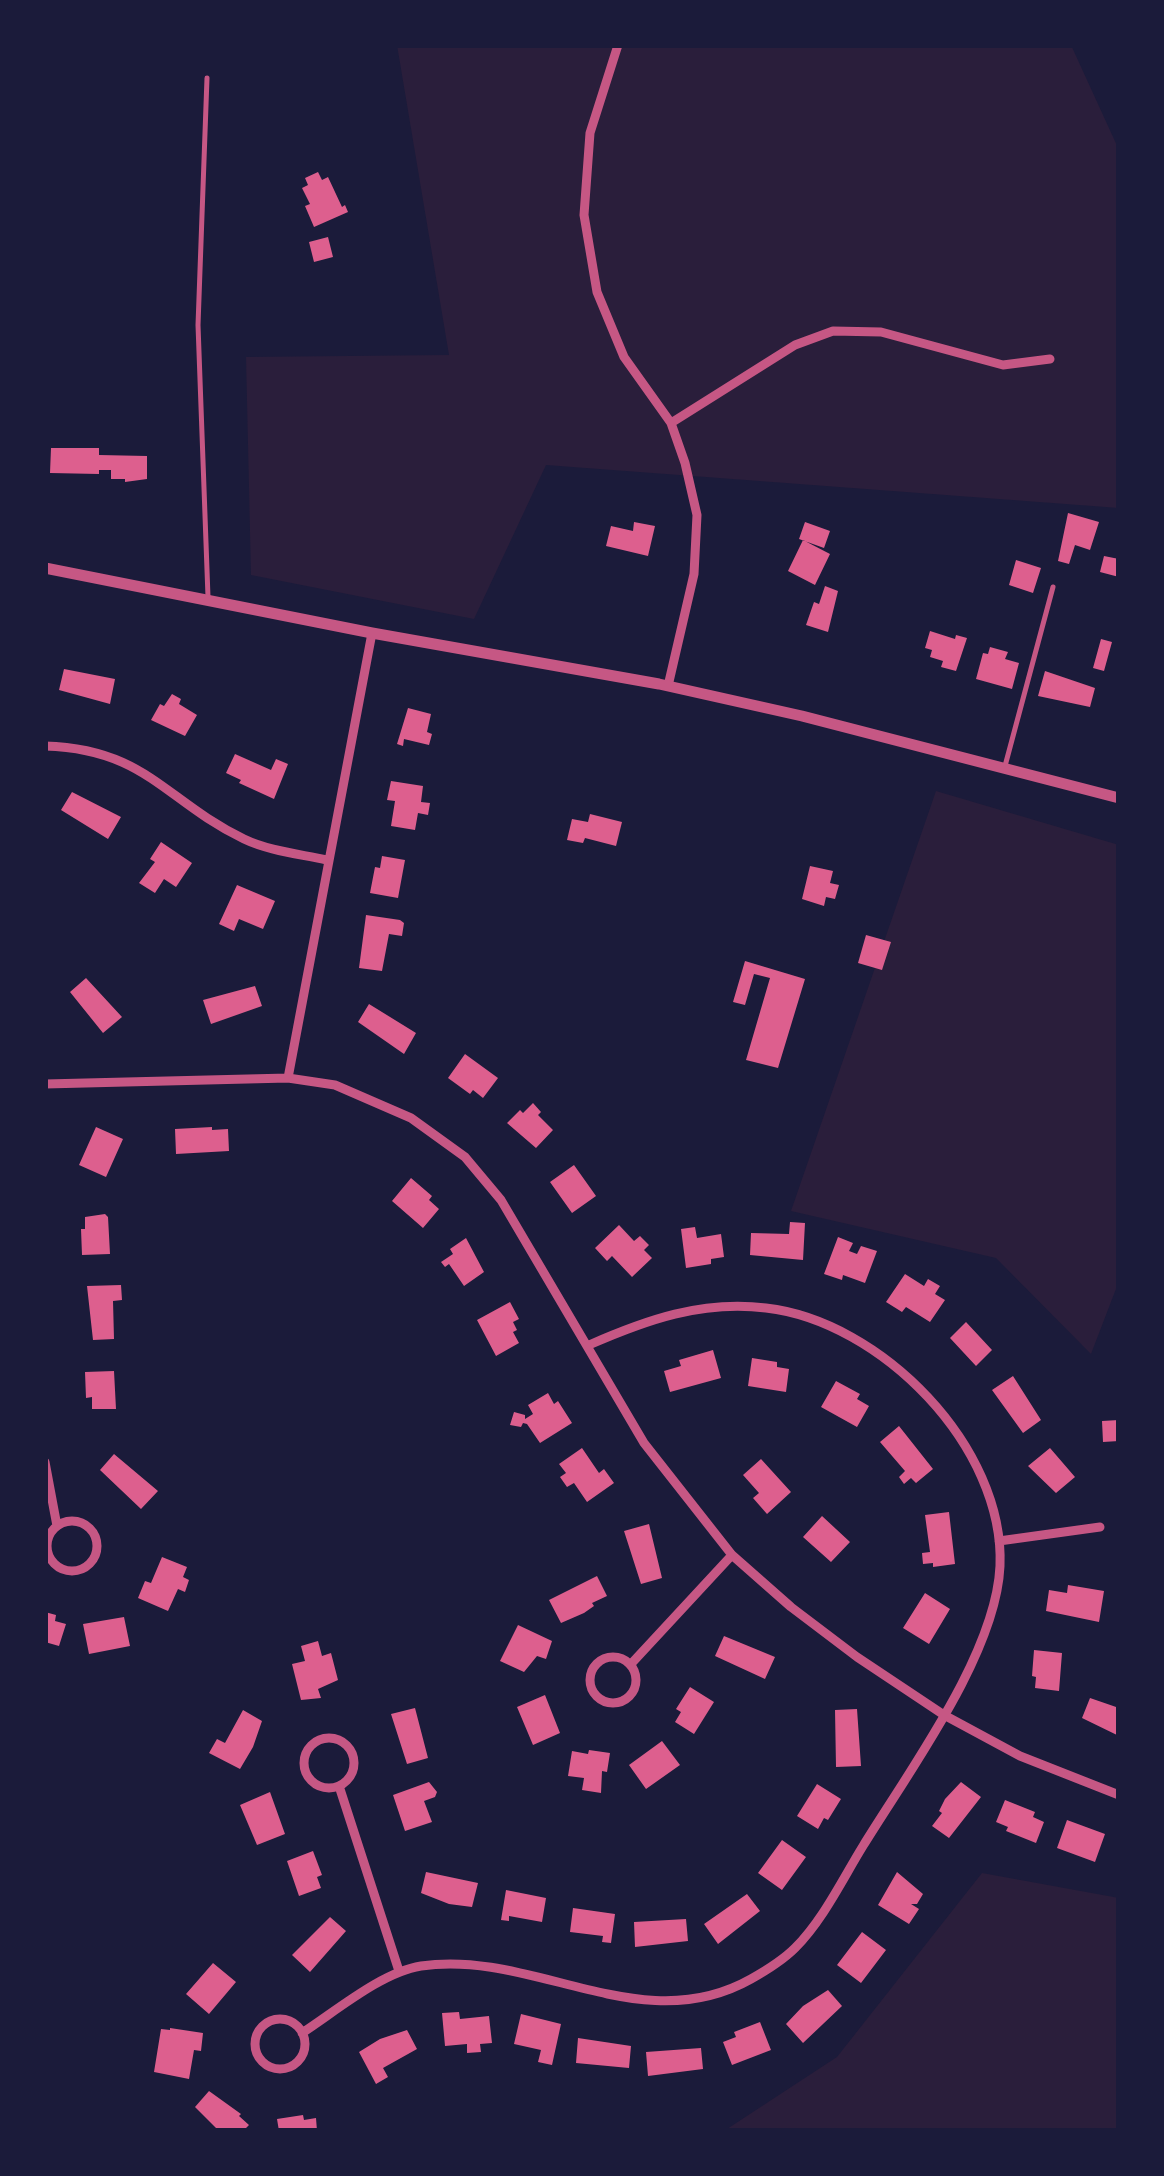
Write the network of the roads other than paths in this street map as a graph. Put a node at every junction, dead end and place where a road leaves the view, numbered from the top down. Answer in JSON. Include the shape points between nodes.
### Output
{"nodes":[{"id":1,"x":618,"y":45,"type":"edge"},
{"id":2,"x":207,"y":78,"type":"dead end"},
{"id":3,"x":1050,"y":359,"type":"dead end"},
{"id":4,"x":671,"y":423,"type":"junction"},
{"id":5,"x":45,"y":568,"type":"edge"},
{"id":6,"x":1053,"y":588,"type":"dead end"},
{"id":7,"x":208,"y":600,"type":"junction"},
{"id":8,"x":372,"y":633,"type":"junction"},
{"id":9,"x":668,"y":686,"type":"junction"},
{"id":10,"x":45,"y":746,"type":"edge"},
{"id":11,"x":1004,"y":768,"type":"junction"},
{"id":12,"x":1119,"y":798,"type":"edge"},
{"id":13,"x":327,"y":860,"type":"junction"},
{"id":14,"x":288,"y":1078,"type":"junction"},
{"id":15,"x":45,"y":1084,"type":"edge"},
{"id":16,"x":588,"y":1345,"type":"junction"},
{"id":17,"x":45,"y":1462,"type":"edge"},
{"id":18,"x":58,"y":1526,"type":"junction"},
{"id":19,"x":1100,"y":1527,"type":"dead end"},
{"id":20,"x":999,"y":1542,"type":"junction"},
{"id":21,"x":732,"y":1554,"type":"junction"},
{"id":22,"x":630,"y":1664,"type":"junction"},
{"id":23,"x":944,"y":1716,"type":"junction"},
{"id":24,"x":339,"y":1786,"type":"junction"},
{"id":25,"x":1119,"y":1795,"type":"edge"},
{"id":26,"x":399,"y":1970,"type":"junction"},
{"id":27,"x":302,"y":2033,"type":"junction"}],
"edges":[{"from":1,"to":4,"type":"street","via":[[590,133],[584,215],[597,292],[610,324],[624,357]]},
{"from":2,"to":7,"type":"lane","via":[[198,325]]},
{"from":3,"to":4,"type":"street","via":[[1002,365],[881,332],[833,331],[795,345]]},
{"from":4,"to":9,"type":"street","via":[[697,515],[694,574]]},
{"from":5,"to":7,"type":"street"},
{"from":6,"to":11,"type":"lane"},
{"from":7,"to":8,"type":"street"},
{"from":8,"to":9,"type":"street"},
{"from":8,"to":13,"type":"street"},
{"from":9,"to":11,"type":"street"},
{"from":10,"to":13,"type":"street","via":[[110,756],[244,840]]},
{"from":11,"to":12,"type":"street"},
{"from":13,"to":14,"type":"street"},
{"from":14,"to":15,"type":"street"},
{"from":14,"to":16,"type":"street","via":[[335,1085],[380,1102],[465,1157],[502,1200]]},
{"from":16,"to":20,"type":"street","via":[[648,1320],[715,1307],[790,1312],[854,1337],[910,1378],[950,1424],[980,1479]]},
{"from":16,"to":21,"type":"street","via":[[644,1443]]},
{"from":17,"to":18,"type":"street"},
{"from":18,"to":18,"type":"street","via":[[48,1540],[55,1564],[70,1571],[86,1566],[97,1546],[92,1532],[72,1521]]},
{"from":19,"to":20,"type":"street"},
{"from":20,"to":23,"type":"street","via":[[990,1621]]},
{"from":21,"to":22,"type":"street"},
{"from":21,"to":23,"type":"street","via":[[791,1607]]},
{"from":22,"to":22,"type":"street","via":[[618,1656],[597,1662],[590,1682],[596,1696],[608,1703],[629,1697],[636,1684]]},
{"from":23,"to":25,"type":"street","via":[[1036,1764]]},
{"from":23,"to":26,"type":"street","via":[[808,1932],[779,1962],[731,1990],[693,2000],[650,2000],[478,1966]]},
{"from":24,"to":24,"type":"street","via":[[350,1776],[352,1753],[334,1739],[318,1742],[304,1762],[309,1778],[322,1788]]},
{"from":24,"to":26,"type":"street"},
{"from":26,"to":27,"type":"street"},
{"from":27,"to":27,"type":"street","via":[[282,2019],[266,2023],[256,2036],[256,2052],[266,2065],[289,2067],[301,2056]]}]}
